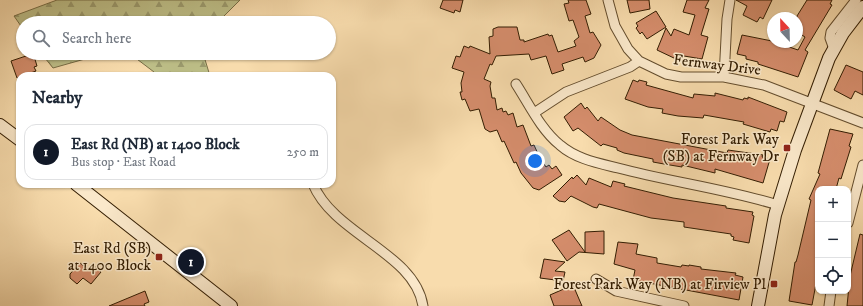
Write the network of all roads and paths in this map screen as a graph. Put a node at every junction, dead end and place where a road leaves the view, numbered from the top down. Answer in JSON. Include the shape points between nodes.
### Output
{"nodes":[{"id":1,"x":608,"y":0,"type":"edge"},
{"id":2,"x":730,"y":0,"type":"edge"},
{"id":3,"x":856,"y":0,"type":"edge"},
{"id":4,"x":863,"y":7,"type":"edge"},
{"id":5,"x":834,"y":49,"type":"junction"},
{"id":6,"x":639,"y":61,"type":"junction"},
{"id":7,"x":724,"y":77,"type":"junction"},
{"id":8,"x":516,"y":84,"type":"dead end"},
{"id":9,"x":813,"y":102,"type":"junction"},
{"id":10,"x":534,"y":113,"type":"junction"},
{"id":11,"x":863,"y":123,"type":"edge"},
{"id":12,"x":0,"y":125,"type":"edge"},
{"id":13,"x":16,"y":137,"type":"edge"},
{"id":14,"x":863,"y":165,"type":"edge"},
{"id":15,"x":81,"y":188,"type":"edge"},
{"id":16,"x":315,"y":188,"type":"edge"},
{"id":17,"x":778,"y":205,"type":"junction"},
{"id":18,"x":848,"y":222,"type":"edge"},
{"id":19,"x":596,"y":279,"type":"dead end"},
{"id":20,"x":831,"y":294,"type":"edge"},
{"id":21,"x":231,"y":306,"type":"edge"},
{"id":22,"x":423,"y":306,"type":"edge"},
{"id":23,"x":684,"y":306,"type":"edge"},
{"id":24,"x":758,"y":306,"type":"edge"},
{"id":25,"x":829,"y":306,"type":"edge"}],
"edges":[{"from":1,"to":6,"type":"street","name":"Fernway Drive","via":[[615,26],[628,49]]},
{"from":2,"to":7,"type":"street"},
{"from":3,"to":5,"type":"street","via":[[831,32],[830,38]]},
{"from":4,"to":5,"type":"street"},
{"from":5,"to":9,"type":"street"},
{"from":6,"to":7,"type":"street","name":"Fernway Drive","via":[[666,74],[681,77]]},
{"from":6,"to":10,"type":"street","via":[[630,67],[566,92]]},
{"from":7,"to":9,"type":"street","name":"Fernway Drive","via":[[764,85]]},
{"from":8,"to":10,"type":"street"},
{"from":9,"to":11,"type":"street","name":"Fernway Drive"},
{"from":9,"to":17,"type":"street"},
{"from":10,"to":17,"type":"street","via":[[556,142],[583,158],[659,179],[739,194]]},
{"from":12,"to":13,"type":"street"},
{"from":14,"to":18,"type":"street"},
{"from":15,"to":21,"type":"street"},
{"from":16,"to":22,"type":"street","via":[[334,214],[409,275],[420,291]]},
{"from":17,"to":24,"type":"street"},
{"from":19,"to":23,"type":"street","via":[[616,291]]},
{"from":20,"to":25,"type":"street"}]}
